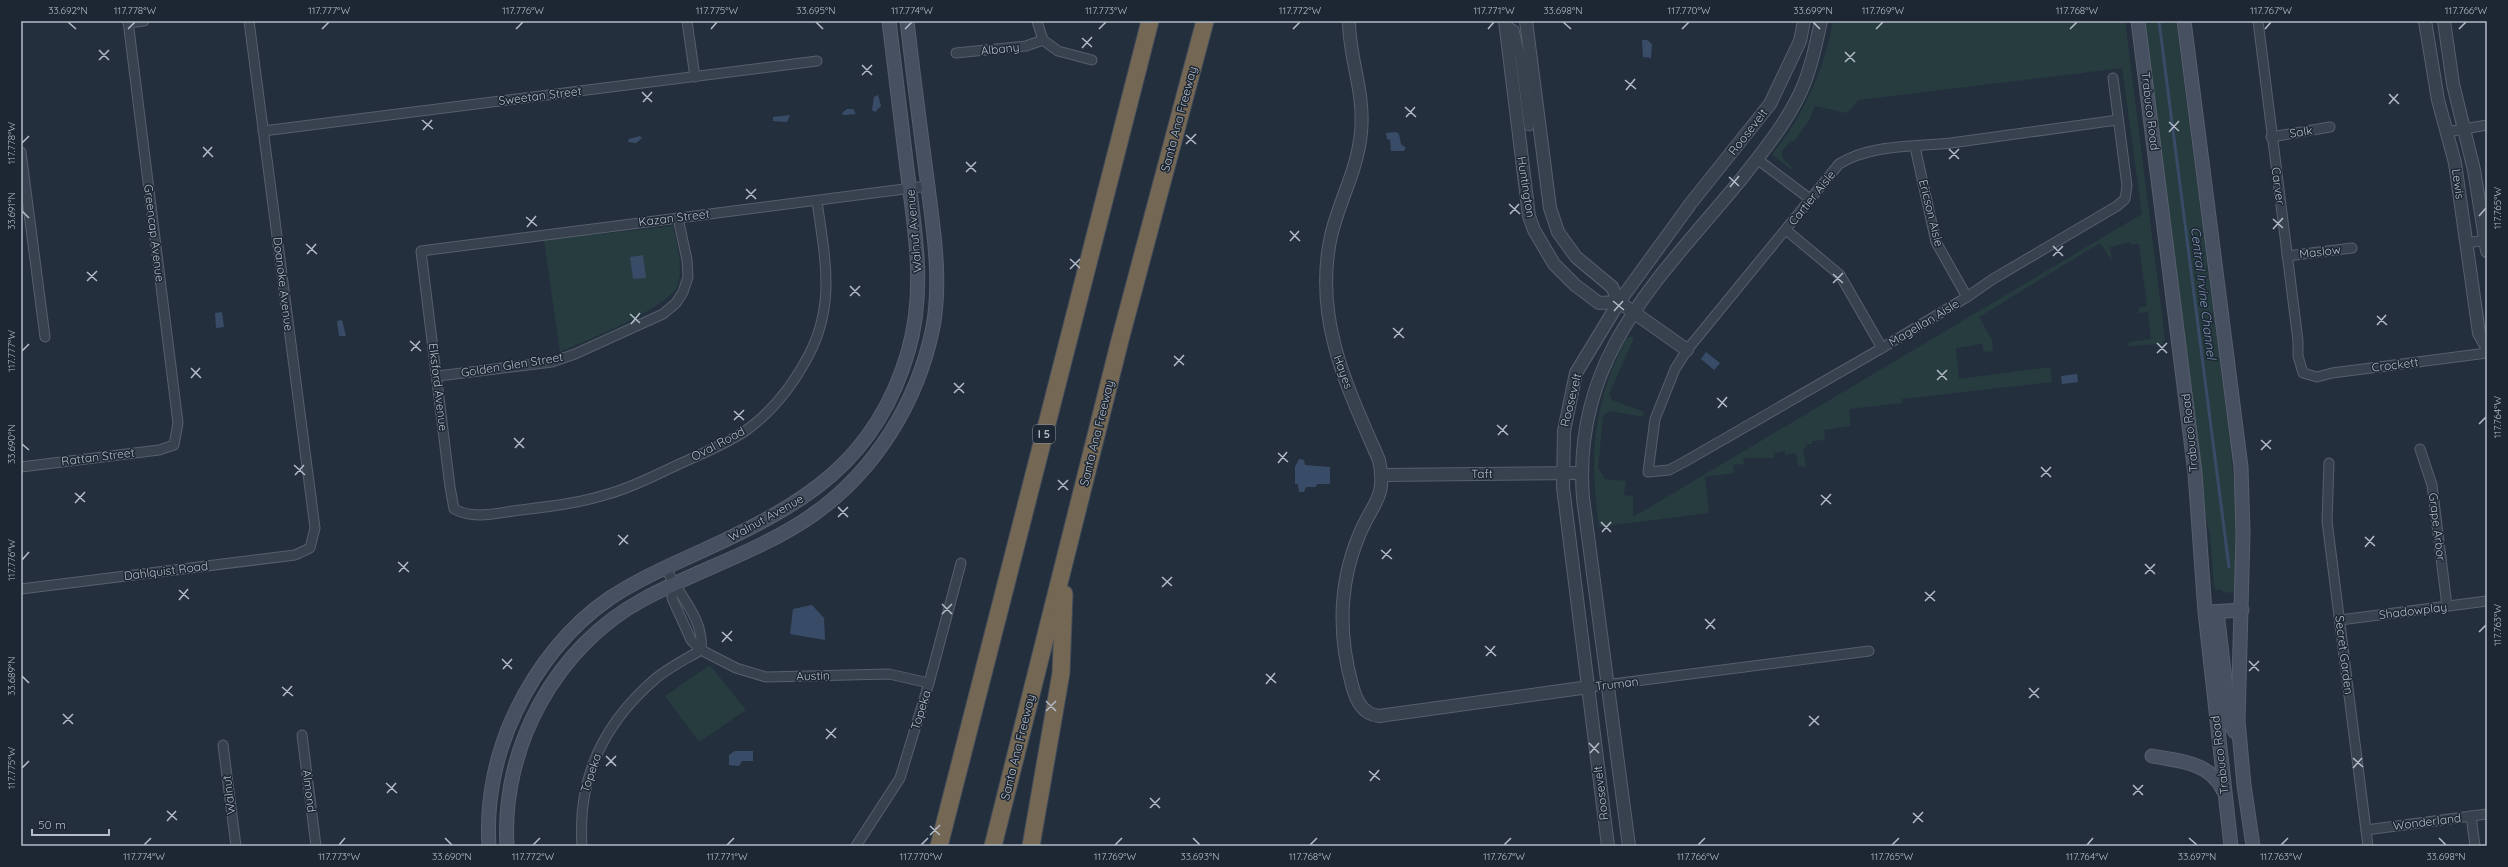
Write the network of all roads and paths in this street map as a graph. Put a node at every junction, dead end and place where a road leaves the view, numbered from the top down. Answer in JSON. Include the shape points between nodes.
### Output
{"nodes":[{"id":1,"x":144,"y":21,"type":"edge"},
{"id":2,"x":249,"y":21,"type":"edge"},
{"id":3,"x":687,"y":21,"type":"edge"},
{"id":4,"x":889,"y":21,"type":"edge"},
{"id":5,"x":907,"y":21,"type":"edge"},
{"id":6,"x":1036,"y":21,"type":"edge"},
{"id":7,"x":1150,"y":21,"type":"edge"},
{"id":8,"x":1205,"y":21,"type":"edge"},
{"id":9,"x":1349,"y":21,"type":"edge"},
{"id":10,"x":1526,"y":21,"type":"edge"},
{"id":11,"x":1804,"y":21,"type":"edge"},
{"id":12,"x":1821,"y":21,"type":"edge"},
{"id":13,"x":2138,"y":21,"type":"edge"},
{"id":14,"x":2184,"y":21,"type":"edge"},
{"id":15,"x":2258,"y":21,"type":"edge"},
{"id":16,"x":2425,"y":21,"type":"edge"},
{"id":17,"x":2444,"y":21,"type":"edge"},
{"id":18,"x":128,"y":22,"type":"edge"},
{"id":19,"x":1505,"y":23,"type":"edge"},
{"id":20,"x":1043,"y":40,"type":"junction"},
{"id":21,"x":956,"y":53,"type":"dead end"},
{"id":22,"x":1092,"y":60,"type":"dead end"},
{"id":23,"x":817,"y":61,"type":"dead end"},
{"id":24,"x":695,"y":77,"type":"junction"},
{"id":25,"x":2113,"y":78,"type":"dead end"},
{"id":26,"x":2117,"y":120,"type":"junction"},
{"id":27,"x":2487,"y":125,"type":"edge"},
{"id":28,"x":1528,"y":126,"type":"junction"},
{"id":29,"x":2330,"y":127,"type":"dead end"},
{"id":30,"x":2465,"y":128,"type":"junction"},
{"id":31,"x":263,"y":131,"type":"junction"},
{"id":32,"x":2447,"y":132,"type":"junction"},
{"id":33,"x":2271,"y":137,"type":"junction"},
{"id":34,"x":1915,"y":147,"type":"junction"},
{"id":35,"x":21,"y":152,"type":"edge"},
{"id":36,"x":1757,"y":159,"type":"junction"},
{"id":37,"x":928,"y":186,"type":"junction"},
{"id":38,"x":910,"y":189,"type":"junction"},
{"id":39,"x":1810,"y":199,"type":"junction"},
{"id":40,"x":817,"y":201,"type":"junction"},
{"id":41,"x":678,"y":218,"type":"junction"},
{"id":42,"x":1786,"y":230,"type":"junction"},
{"id":43,"x":2466,"y":243,"type":"junction"},
{"id":44,"x":2487,"y":244,"type":"edge"},
{"id":45,"x":2352,"y":248,"type":"dead end"},
{"id":46,"x":421,"y":251,"type":"joint"},
{"id":47,"x":2287,"y":256,"type":"junction"},
{"id":48,"x":1967,"y":297,"type":"junction"},
{"id":49,"x":1619,"y":302,"type":"junction"},
{"id":50,"x":1633,"y":311,"type":"junction"},
{"id":51,"x":45,"y":337,"type":"dead end"},
{"id":52,"x":2487,"y":347,"type":"edge"},
{"id":53,"x":1882,"y":348,"type":"junction"},
{"id":54,"x":1687,"y":350,"type":"junction"},
{"id":55,"x":2487,"y":353,"type":"edge"},
{"id":56,"x":2303,"y":373,"type":"joint"},
{"id":57,"x":438,"y":376,"type":"junction"},
{"id":58,"x":174,"y":445,"type":"joint"},
{"id":59,"x":2420,"y":449,"type":"dead end"},
{"id":60,"x":2329,"y":463,"type":"dead end"},
{"id":61,"x":21,"y":467,"type":"edge"},
{"id":62,"x":1648,"y":472,"type":"joint"},
{"id":63,"x":1562,"y":473,"type":"junction"},
{"id":64,"x":1581,"y":473,"type":"junction"},
{"id":65,"x":1382,"y":475,"type":"junction"},
{"id":66,"x":820,"y":486,"type":"junction"},
{"id":67,"x":830,"y":502,"type":"junction"},
{"id":68,"x":466,"y":515,"type":"joint"},
{"id":69,"x":310,"y":548,"type":"joint"},
{"id":70,"x":1066,"y":558,"type":"junction"},
{"id":71,"x":961,"y":563,"type":"dead end"},
{"id":72,"x":666,"y":568,"type":"junction"},
{"id":73,"x":674,"y":584,"type":"junction"},
{"id":74,"x":21,"y":589,"type":"edge"},
{"id":75,"x":2487,"y":601,"type":"edge"},
{"id":76,"x":2448,"y":606,"type":"junction"},
{"id":77,"x":2242,"y":610,"type":"junction"},
{"id":78,"x":2211,"y":612,"type":"junction"},
{"id":79,"x":2340,"y":620,"type":"junction"},
{"id":80,"x":701,"y":650,"type":"junction"},
{"id":81,"x":1869,"y":651,"type":"dead end"},
{"id":82,"x":929,"y":683,"type":"junction"},
{"id":83,"x":1606,"y":685,"type":"junction"},
{"id":84,"x":1589,"y":687,"type":"junction"},
{"id":85,"x":1366,"y":712,"type":"joint"},
{"id":86,"x":302,"y":735,"type":"dead end"},
{"id":87,"x":2239,"y":742,"type":"junction"},
{"id":88,"x":223,"y":745,"type":"dead end"},
{"id":89,"x":2152,"y":756,"type":"dead end"},
{"id":90,"x":2225,"y":794,"type":"junction"},
{"id":91,"x":2487,"y":814,"type":"edge"},
{"id":92,"x":2471,"y":816,"type":"junction"},
{"id":93,"x":2366,"y":830,"type":"junction"},
{"id":94,"x":236,"y":846,"type":"edge"},
{"id":95,"x":316,"y":846,"type":"edge"},
{"id":96,"x":489,"y":846,"type":"edge"},
{"id":97,"x":507,"y":846,"type":"edge"},
{"id":98,"x":582,"y":846,"type":"edge"},
{"id":99,"x":856,"y":846,"type":"edge"},
{"id":100,"x":939,"y":846,"type":"edge"},
{"id":101,"x":993,"y":846,"type":"edge"},
{"id":102,"x":1031,"y":846,"type":"edge"},
{"id":103,"x":1608,"y":846,"type":"edge"},
{"id":104,"x":1628,"y":846,"type":"edge"},
{"id":105,"x":2231,"y":846,"type":"edge"},
{"id":106,"x":2253,"y":846,"type":"edge"},
{"id":107,"x":2368,"y":846,"type":"edge"},
{"id":108,"x":2475,"y":846,"type":"edge"}],
"edges":[{"from":1,"to":18,"type":"street"},
{"from":2,"to":31,"type":"street","name":"Doanoke Avenue"},
{"from":3,"to":24,"type":"street"},
{"from":4,"to":38,"type":"main road","name":"Walnut Avenue"},
{"from":5,"to":37,"type":"main road","name":"Walnut Avenue"},
{"from":6,"to":20,"type":"street"},
{"from":7,"to":100,"type":"highway","number":"I 5"},
{"from":8,"to":70,"type":"highway","name":"Santa Ana Freeway","via":[[1120,340]]},
{"from":9,"to":65,"type":"street","name":"Hayes","via":[[1361,93],[1361,133],[1352,176],[1338,210],[1331,237],[1324,285],[1328,322],[1336,354],[1379,460]]},
{"from":10,"to":28,"type":"street","name":"Huntington"},
{"from":11,"to":49,"type":"street","name":"Roosevelt","via":[[1800,41],[1770,104],[1691,203]]},
{"from":12,"to":36,"type":"street","name":"Roosevelt","via":[[1801,90],[1785,120]]},
{"from":13,"to":78,"type":"main road","name":"Trabuco Road"},
{"from":14,"to":77,"type":"main road","name":"Trabuco Road","via":[[2241,467]]},
{"from":15,"to":33,"type":"street","name":"Carver"},
{"from":16,"to":32,"type":"street","name":"Lewis","via":[[2438,100]]},
{"from":17,"to":30,"type":"street","name":"Lewis","via":[[2453,84]]},
{"from":18,"to":58,"type":"street","name":"Greencap Avenue","via":[[178,423]]},
{"from":19,"to":28,"type":"street","name":"Huntington"},
{"from":20,"to":21,"type":"street","name":"Albany","via":[[1026,46]]},
{"from":20,"to":22,"type":"street","via":[[1058,51]]},
{"from":23,"to":24,"type":"street","name":"Sweetan Street"},
{"from":24,"to":31,"type":"street","name":"Sweetan Street"},
{"from":25,"to":26,"type":"street","name":"Magellan Aisle"},
{"from":26,"to":34,"type":"street","name":"Cartier Aisle"},
{"from":26,"to":48,"type":"street","name":"Magellan Aisle","via":[[2127,186],[2125,199]]},
{"from":27,"to":30,"type":"street"},
{"from":28,"to":49,"type":"street","name":"Huntington","via":[[1558,232],[1576,257],[1612,287]]},
{"from":28,"to":49,"type":"street","name":"Huntington","via":[[1529,216],[1543,248],[1564,275],[1599,303]]},
{"from":29,"to":33,"type":"street","name":"Salk"},
{"from":30,"to":32,"type":"street"},
{"from":30,"to":44,"type":"street","name":"Lewis"},
{"from":31,"to":69,"type":"street","name":"Doanoke Avenue","via":[[314,528]]},
{"from":32,"to":43,"type":"street","name":"Lewis","via":[[2455,163]]},
{"from":33,"to":47,"type":"street","name":"Carver"},
{"from":34,"to":39,"type":"street","name":"Cartier Aisle","via":[[1853,155],[1839,164]]},
{"from":34,"to":48,"type":"street","name":"Ericson Aisle","via":[[1936,242]]},
{"from":35,"to":51,"type":"street"},
{"from":36,"to":39,"type":"street"},
{"from":36,"to":50,"type":"street","name":"Roosevelt"},
{"from":37,"to":38,"type":"street","name":"Kazan Street"},
{"from":37,"to":67,"type":"main road","name":"Walnut Avenue","via":[[936,253],[936,284],[933,325],[923,365],[906,407],[887,438],[863,469]]},
{"from":38,"to":40,"type":"street","name":"Kazan Street"},
{"from":38,"to":66,"type":"main road","name":"Walnut Avenue","via":[[919,272],[916,318],[908,352],[892,394],[874,426],[848,460]]},
{"from":39,"to":42,"type":"street","name":"Cartier Aisle"},
{"from":40,"to":41,"type":"street","name":"Kazan Street"},
{"from":40,"to":68,"type":"street","name":"Oval Road","via":[[828,282],[817,335],[805,362],[783,395],[748,429],[707,452],[610,494],[569,504]]},
{"from":41,"to":46,"type":"street","name":"Kazan Street"},
{"from":41,"to":57,"type":"street","name":"Golden Glen Street","via":[[688,277],[676,303],[663,314],[552,362]]},
{"from":42,"to":53,"type":"street","via":[[1840,276]]},
{"from":42,"to":54,"type":"street","name":"Cartier Aisle"},
{"from":43,"to":44,"type":"street"},
{"from":43,"to":52,"type":"street","name":"Lewis","via":[[2479,333]]},
{"from":45,"to":47,"type":"street","name":"Maslow"},
{"from":46,"to":57,"type":"street","name":"Elksford Avenue"},
{"from":47,"to":56,"type":"street","name":"Carver","via":[[2298,356]]},
{"from":48,"to":53,"type":"street","name":"Magellan Aisle"},
{"from":49,"to":50,"type":"street","name":"Huntington"},
{"from":49,"to":63,"type":"street","name":"Roosevelt","via":[[1576,373],[1564,431]]},
{"from":50,"to":54,"type":"street","name":"Huntington"},
{"from":50,"to":64,"type":"street","name":"Roosevelt","via":[[1607,357],[1595,389],[1588,415]]},
{"from":53,"to":62,"type":"street","name":"Magellan Aisle","via":[[1675,467]]},
{"from":54,"to":62,"type":"street","name":"Cartier Aisle","via":[[1675,369],[1655,419]]},
{"from":55,"to":56,"type":"street","name":"Crockett","via":[[2317,377]]},
{"from":57,"to":68,"type":"street","name":"Elksford Avenue","via":[[454,510]]},
{"from":58,"to":61,"type":"street","name":"Rattan Street","via":[[160,450]]},
{"from":59,"to":76,"type":"street","name":"Grape Arbor","via":[[2432,485]]},
{"from":60,"to":79,"type":"street","name":"Secret Garden","via":[[2326,508]]},
{"from":63,"to":64,"type":"street","name":"Taft"},
{"from":63,"to":65,"type":"street","name":"Taft"},
{"from":63,"to":84,"type":"street","name":"Roosevelt"},
{"from":64,"to":83,"type":"street","name":"Roosevelt"},
{"from":65,"to":85,"type":"street","name":"Hayes","via":[[1378,502],[1360,534],[1345,588],[1342,612],[1342,639],[1346,663],[1356,697]]},
{"from":66,"to":67,"type":"main road"},
{"from":66,"to":72,"type":"main road","name":"Walnut Avenue","via":[[774,517]]},
{"from":67,"to":73,"type":"main road","name":"Walnut Avenue","via":[[779,535]]},
{"from":69,"to":74,"type":"street","name":"Dahlquist Road","via":[[295,554]]},
{"from":70,"to":101,"type":"highway","name":"Santa Ana Freeway"},
{"from":70,"to":102,"type":"highway","via":[[1060,673]]},
{"from":71,"to":82,"type":"street","name":"Topeka"},
{"from":72,"to":73,"type":"street","name":"Austin"},
{"from":72,"to":96,"type":"main road","name":"Walnut Avenue","via":[[628,588],[595,610],[566,637],[533,680],[513,717],[500,754],[491,796]]},
{"from":73,"to":80,"type":"street","name":"Austin","via":[[684,594],[703,638]]},
{"from":73,"to":80,"type":"street","name":"Austin","via":[[672,598],[678,614],[691,640]]},
{"from":73,"to":97,"type":"main road","name":"Walnut Avenue","via":[[634,604],[600,630],[575,654],[550,686],[531,721],[516,764],[507,812]]},
{"from":75,"to":76,"type":"street","name":"Shadowplay"},
{"from":76,"to":79,"type":"street","name":"Shadowplay"},
{"from":77,"to":78,"type":"main road"},
{"from":77,"to":87,"type":"main road","name":"Trabuco Road"},
{"from":78,"to":87,"type":"main road","via":[[2230,723]]},
{"from":78,"to":90,"type":"main road","name":"Trabuco Road"},
{"from":79,"to":93,"type":"street","name":"Secret Garden"},
{"from":80,"to":82,"type":"street","name":"Austin","via":[[736,668],[766,678],[889,674]]},
{"from":80,"to":98,"type":"street","name":"Topeka","via":[[656,678],[636,697],[603,742],[583,795]]},
{"from":81,"to":83,"type":"street","name":"Truman"},
{"from":82,"to":99,"type":"street","name":"Topeka","via":[[900,778]]},
{"from":83,"to":84,"type":"street","name":"Truman"},
{"from":83,"to":104,"type":"street","name":"Roosevelt"},
{"from":84,"to":85,"type":"street","name":"Truman","via":[[1379,716]]},
{"from":84,"to":103,"type":"street","name":"Roosevelt"},
{"from":86,"to":95,"type":"street","name":"Almond"},
{"from":87,"to":106,"type":"main road","name":"Trabuco Road"},
{"from":88,"to":94,"type":"street","name":"Walnut"},
{"from":89,"to":90,"type":"main road","via":[[2188,762],[2209,772],[2219,781]]},
{"from":90,"to":105,"type":"main road","name":"Trabuco Road"},
{"from":91,"to":92,"type":"street","name":"Wonderland"},
{"from":92,"to":93,"type":"street","name":"Wonderland"},
{"from":92,"to":108,"type":"street"},
{"from":93,"to":107,"type":"street","name":"Secret Garden"}]}
